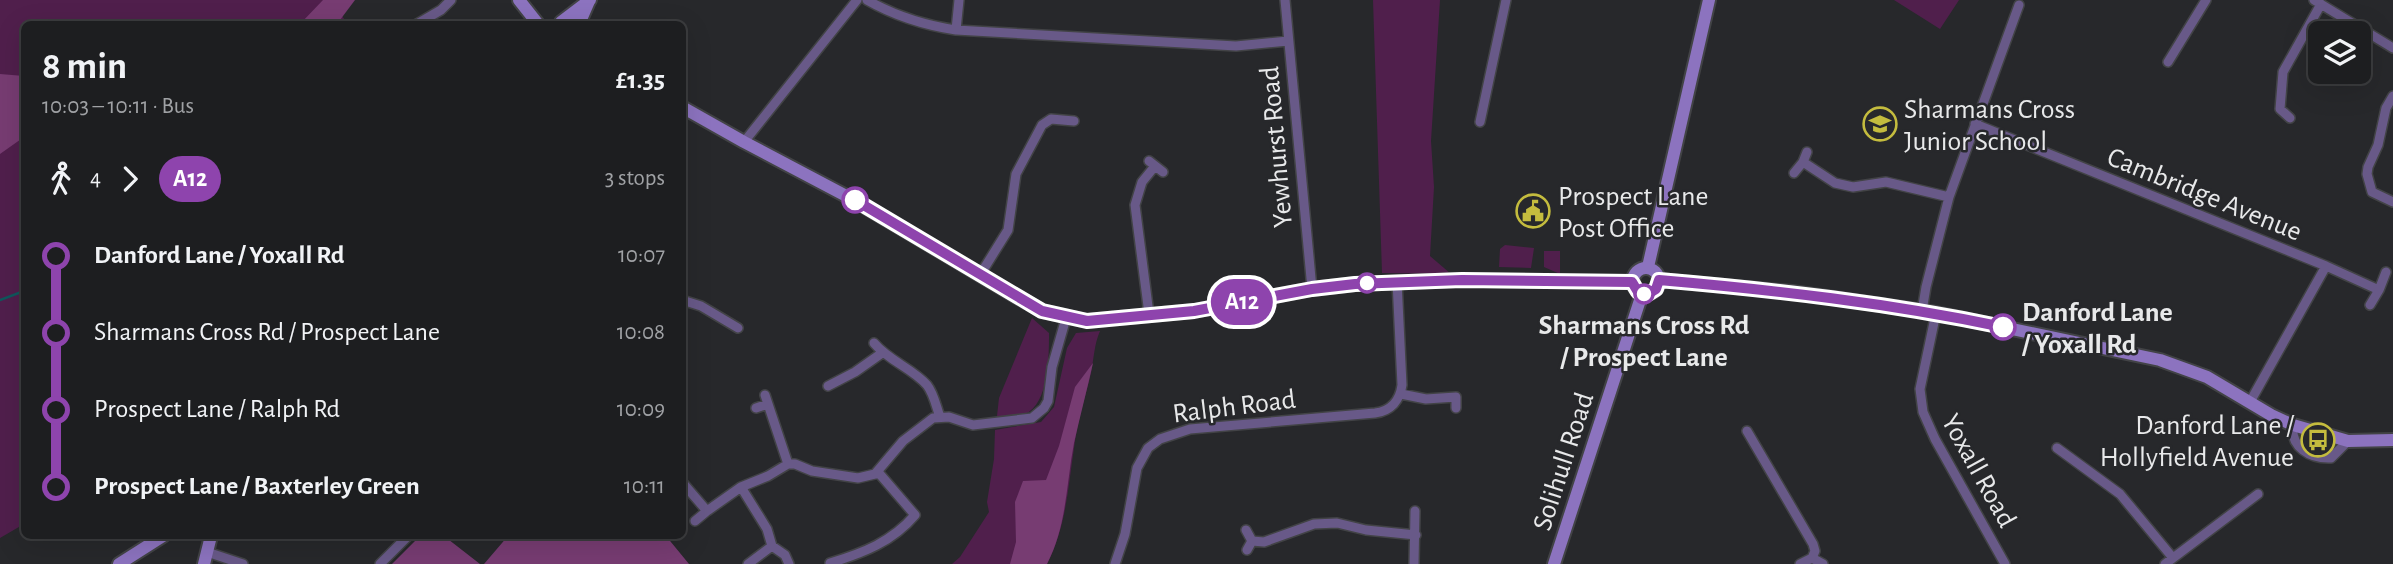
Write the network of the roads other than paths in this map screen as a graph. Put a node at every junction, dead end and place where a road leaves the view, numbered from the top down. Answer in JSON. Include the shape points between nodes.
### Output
{"nodes":[{"id":1,"x":451,"y":0,"type":"edge"},
{"id":2,"x":519,"y":0,"type":"edge"},
{"id":3,"x":856,"y":0,"type":"edge"},
{"id":4,"x":867,"y":0,"type":"edge"},
{"id":5,"x":959,"y":0,"type":"edge"},
{"id":6,"x":1284,"y":0,"type":"edge"},
{"id":7,"x":1506,"y":0,"type":"edge"},
{"id":8,"x":1709,"y":0,"type":"edge"},
{"id":9,"x":2206,"y":0,"type":"edge"},
{"id":10,"x":589,"y":1,"type":"edge"},
{"id":11,"x":2318,"y":2,"type":"edge"},
{"id":12,"x":2019,"y":5,"type":"dead end"},
{"id":13,"x":529,"y":12,"type":"junction"},
{"id":14,"x":422,"y":21,"type":"edge"},
{"id":15,"x":536,"y":21,"type":"edge"},
{"id":16,"x":553,"y":21,"type":"edge"},
{"id":17,"x":565,"y":21,"type":"edge"},
{"id":18,"x":580,"y":21,"type":"edge"},
{"id":19,"x":956,"y":30,"type":"junction"},
{"id":20,"x":1288,"y":41,"type":"junction"},
{"id":21,"x":2393,"y":48,"type":"edge"},
{"id":22,"x":2168,"y":62,"type":"dead end"},
{"id":23,"x":2393,"y":96,"type":"edge"},
{"id":24,"x":686,"y":109,"type":"edge"},
{"id":25,"x":2290,"y":118,"type":"dead end"},
{"id":26,"x":1074,"y":121,"type":"dead end"},
{"id":27,"x":1480,"y":122,"type":"dead end"},
{"id":28,"x":1975,"y":124,"type":"junction"},
{"id":29,"x":744,"y":142,"type":"junction"},
{"id":30,"x":1156,"y":166,"type":"dead end"},
{"id":31,"x":1794,"y":173,"type":"dead end"},
{"id":32,"x":1949,"y":197,"type":"junction"},
{"id":33,"x":2393,"y":202,"type":"edge"},
{"id":34,"x":2326,"y":266,"type":"junction"},
{"id":35,"x":1648,"y":267,"type":"junction"},
{"id":36,"x":2386,"y":272,"type":"dead end"},
{"id":37,"x":980,"y":275,"type":"junction"},
{"id":38,"x":1659,"y":280,"type":"junction"},
{"id":39,"x":1397,"y":281,"type":"junction"},
{"id":40,"x":1632,"y":282,"type":"junction"},
{"id":41,"x":1312,"y":289,"type":"junction"},
{"id":42,"x":2379,"y":290,"type":"junction"},
{"id":43,"x":1642,"y":294,"type":"junction"},
{"id":44,"x":686,"y":301,"type":"edge"},
{"id":45,"x":2370,"y":305,"type":"dead end"},
{"id":46,"x":1922,"y":311,"type":"junction"},
{"id":47,"x":1936,"y":313,"type":"junction"},
{"id":48,"x":1149,"y":314,"type":"junction"},
{"id":49,"x":1066,"y":318,"type":"junction"},
{"id":50,"x":737,"y":328,"type":"dead end"},
{"id":51,"x":874,"y":343,"type":"dead end"},
{"id":52,"x":882,"y":353,"type":"junction"},
{"id":53,"x":828,"y":386,"type":"dead end"},
{"id":54,"x":1401,"y":394,"type":"junction"},
{"id":55,"x":2250,"y":402,"type":"junction"},
{"id":56,"x":756,"y":408,"type":"dead end"},
{"id":57,"x":1456,"y":408,"type":"dead end"},
{"id":58,"x":940,"y":417,"type":"junction"},
{"id":59,"x":2292,"y":425,"type":"junction"},
{"id":60,"x":1746,"y":431,"type":"dead end"},
{"id":61,"x":2393,"y":440,"type":"edge"},
{"id":62,"x":2348,"y":441,"type":"junction"},
{"id":63,"x":2057,"y":448,"type":"dead end"},
{"id":64,"x":788,"y":464,"type":"junction"},
{"id":65,"x":878,"y":472,"type":"junction"},
{"id":66,"x":686,"y":487,"type":"edge"},
{"id":67,"x":741,"y":487,"type":"junction"},
{"id":68,"x":2258,"y":494,"type":"dead end"},
{"id":69,"x":707,"y":511,"type":"junction"},
{"id":70,"x":1415,"y":511,"type":"dead end"},
{"id":71,"x":695,"y":521,"type":"dead end"},
{"id":72,"x":1247,"y":530,"type":"dead end"},
{"id":73,"x":1416,"y":535,"type":"junction"},
{"id":74,"x":158,"y":539,"type":"edge"},
{"id":75,"x":210,"y":539,"type":"edge"},
{"id":76,"x":405,"y":539,"type":"edge"},
{"id":77,"x":1252,"y":541,"type":"junction"},
{"id":78,"x":772,"y":546,"type":"junction"},
{"id":79,"x":1247,"y":550,"type":"dead end"},
{"id":80,"x":206,"y":558,"type":"edge"},
{"id":81,"x":1811,"y":558,"type":"junction"},
{"id":82,"x":859,"y":560,"type":"edge"},
{"id":83,"x":2169,"y":561,"type":"edge"},
{"id":84,"x":830,"y":563,"type":"edge"},
{"id":85,"x":119,"y":564,"type":"edge"},
{"id":86,"x":243,"y":564,"type":"edge"},
{"id":87,"x":380,"y":564,"type":"edge"},
{"id":88,"x":748,"y":564,"type":"edge"},
{"id":89,"x":789,"y":564,"type":"edge"},
{"id":90,"x":1115,"y":564,"type":"edge"},
{"id":91,"x":1414,"y":564,"type":"edge"},
{"id":92,"x":1554,"y":564,"type":"edge"},
{"id":93,"x":1800,"y":564,"type":"edge"},
{"id":94,"x":1823,"y":564,"type":"edge"},
{"id":95,"x":2005,"y":564,"type":"edge"}],
"edges":[{"from":1,"to":14,"type":"street"},
{"from":2,"to":13,"type":"street"},
{"from":3,"to":29,"type":"street"},
{"from":4,"to":19,"type":"street","via":[[906,19]]},
{"from":5,"to":19,"type":"street"},
{"from":6,"to":20,"type":"street","name":"Yewhurst Road"},
{"from":7,"to":27,"type":"street"},
{"from":8,"to":35,"type":"street"},
{"from":9,"to":22,"type":"street"},
{"from":10,"to":17,"type":"street"},
{"from":10,"to":18,"type":"street"},
{"from":11,"to":21,"type":"street"},
{"from":11,"to":25,"type":"street","via":[[2283,72],[2280,109]]},
{"from":12,"to":28,"type":"street"},
{"from":13,"to":15,"type":"street"},
{"from":13,"to":16,"type":"street"},
{"from":19,"to":20,"type":"street","via":[[1237,46]]},
{"from":20,"to":41,"type":"street","name":"Yewhurst Road"},
{"from":23,"to":33,"type":"street","via":[[2367,174],[2372,192]]},
{"from":24,"to":29,"type":"street"},
{"from":26,"to":37,"type":"street","via":[[1051,119],[1041,125],[1016,174],[1008,230]]},
{"from":28,"to":32,"type":"street"},
{"from":28,"to":34,"type":"street","name":"Cambridge Avenue"},
{"from":29,"to":37,"type":"street"},
{"from":30,"to":48,"type":"street","via":[[1142,182],[1135,205]]},
{"from":31,"to":32,"type":"street","via":[[1805,157],[1835,183],[1853,187],[1886,182]]},
{"from":32,"to":46,"type":"street"},
{"from":34,"to":42,"type":"street","name":"Cambridge Avenue"},
{"from":34,"to":55,"type":"street"},
{"from":35,"to":38,"type":"street"},
{"from":35,"to":40,"type":"street","via":[[1636,271]]},
{"from":36,"to":42,"type":"street"},
{"from":37,"to":49,"type":"street","via":[[1042,311]]},
{"from":38,"to":43,"type":"street","via":[[1653,292]]},
{"from":38,"to":46,"type":"street","via":[[1792,292]]},
{"from":39,"to":40,"type":"street"},
{"from":39,"to":41,"type":"street"},
{"from":39,"to":54,"type":"street"},
{"from":40,"to":43,"type":"street"},
{"from":41,"to":48,"type":"street","via":[[1194,311]]},
{"from":42,"to":45,"type":"street"},
{"from":43,"to":92,"type":"street","name":"Solihull Road"},
{"from":44,"to":50,"type":"street"},
{"from":46,"to":47,"type":"street"},
{"from":47,"to":55,"type":"street","via":[[2174,363]]},
{"from":47,"to":95,"type":"street","name":"Yoxall Road","via":[[1920,389],[1923,412]]},
{"from":48,"to":49,"type":"street","via":[[1098,321]]},
{"from":49,"to":58,"type":"street","via":[[1048,401],[1032,418],[973,425]]},
{"from":51,"to":52,"type":"street"},
{"from":52,"to":53,"type":"street"},
{"from":52,"to":58,"type":"street","via":[[926,384]]},
{"from":54,"to":57,"type":"street","via":[[1426,399],[1455,397]]},
{"from":54,"to":90,"type":"street","name":"Ralph Road","via":[[1381,412],[1190,429],[1160,439],[1137,468]]},
{"from":55,"to":59,"type":"street"},
{"from":56,"to":64,"type":"street","via":[[767,400]]},
{"from":58,"to":65,"type":"street","via":[[903,441]]},
{"from":59,"to":62,"type":"street"},
{"from":59,"to":62,"type":"street","via":[[2294,442],[2322,458],[2331,457]]},
{"from":60,"to":81,"type":"street","via":[[1813,544]]},
{"from":61,"to":62,"type":"street"},
{"from":63,"to":83,"type":"street","via":[[2120,494]]},
{"from":64,"to":65,"type":"street","via":[[858,478]]},
{"from":64,"to":67,"type":"street"},
{"from":65,"to":82,"type":"street","via":[[915,514]]},
{"from":66,"to":69,"type":"street"},
{"from":67,"to":69,"type":"street"},
{"from":67,"to":78,"type":"street"},
{"from":68,"to":83,"type":"street"},
{"from":69,"to":71,"type":"street"},
{"from":70,"to":73,"type":"street"},
{"from":72,"to":77,"type":"street"},
{"from":73,"to":77,"type":"street","via":[[1337,523],[1314,524],[1264,542]]},
{"from":73,"to":91,"type":"street"},
{"from":74,"to":85,"type":"street"},
{"from":75,"to":80,"type":"street"},
{"from":76,"to":87,"type":"street"},
{"from":77,"to":79,"type":"street"},
{"from":78,"to":88,"type":"street"},
{"from":78,"to":89,"type":"street"},
{"from":80,"to":86,"type":"street"},
{"from":81,"to":93,"type":"street"},
{"from":81,"to":94,"type":"street"},
{"from":82,"to":84,"type":"street"}]}
